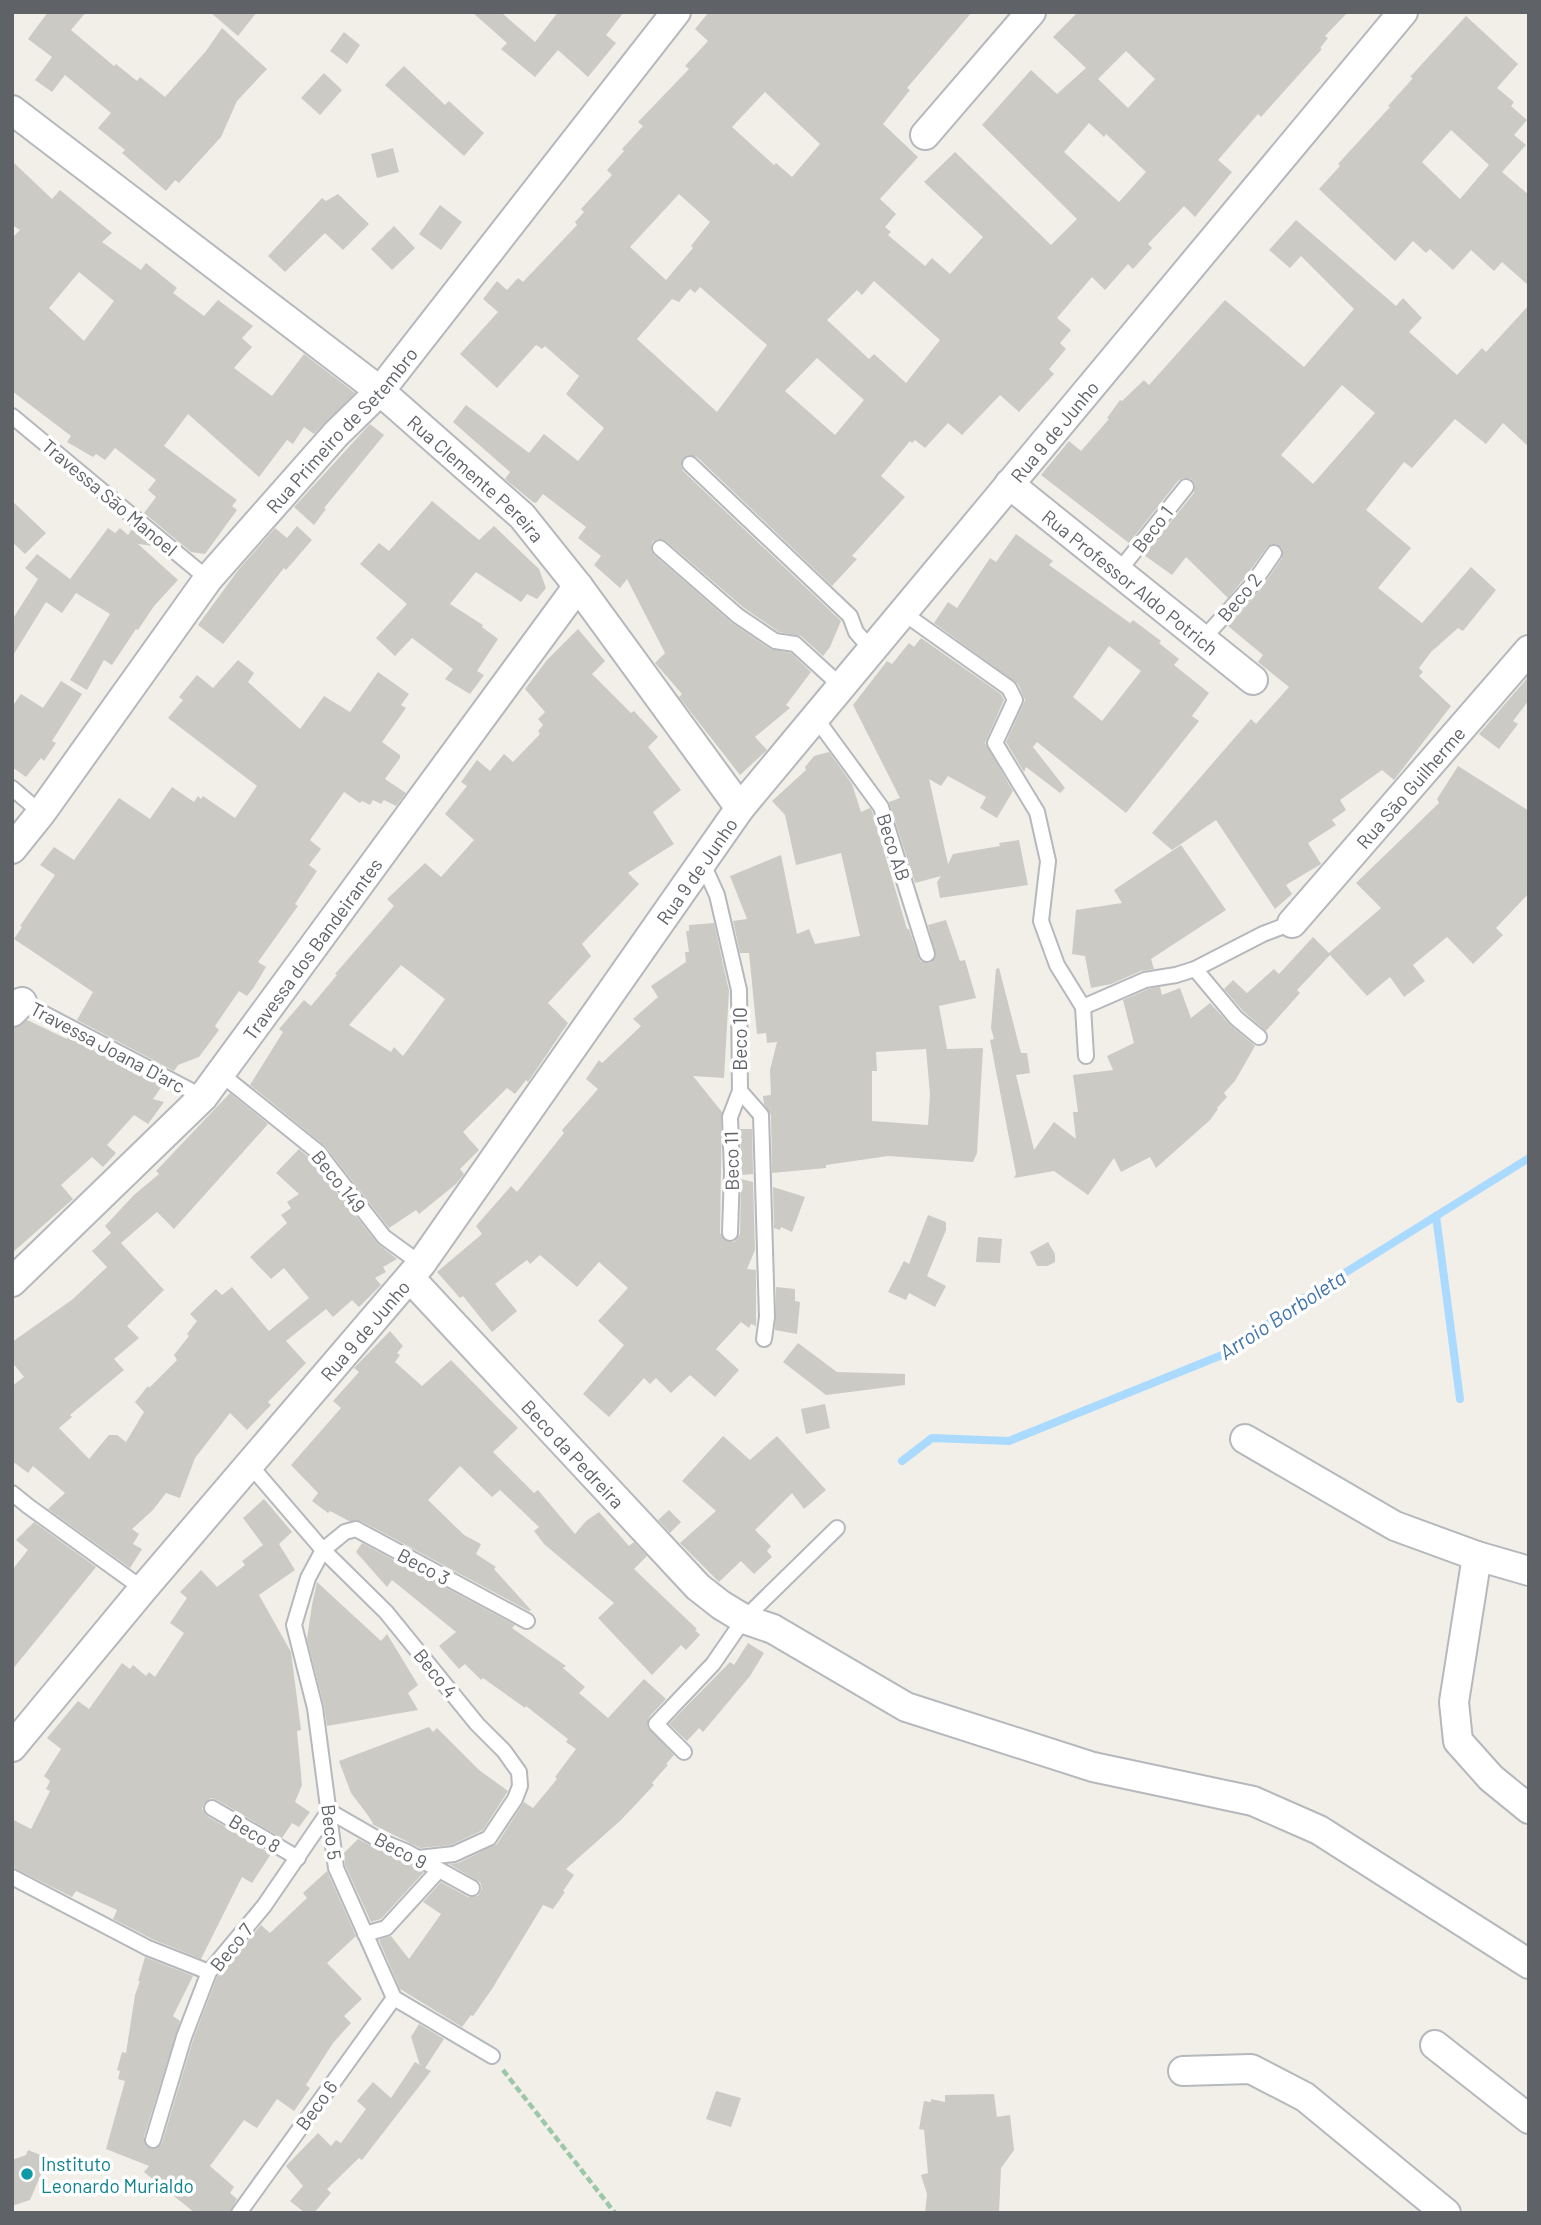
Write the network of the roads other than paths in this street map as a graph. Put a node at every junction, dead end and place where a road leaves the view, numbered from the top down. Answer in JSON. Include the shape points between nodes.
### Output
{"nodes":[{"id":1,"x":676,"y":12,"type":"edge"},
{"id":2,"x":1031,"y":12,"type":"edge"},
{"id":3,"x":1403,"y":12,"type":"edge"},
{"id":4,"x":12,"y":110,"type":"edge"},
{"id":5,"x":925,"y":135,"type":"dead end"},
{"id":6,"x":380,"y":391,"type":"junction"},
{"id":7,"x":12,"y":416,"type":"edge"},
{"id":8,"x":690,"y":464,"type":"dead end"},
{"id":9,"x":1009,"y":484,"type":"junction"},
{"id":10,"x":1186,"y":486,"type":"dead end"},
{"id":11,"x":660,"y":548,"type":"dead end"},
{"id":12,"x":1274,"y":553,"type":"dead end"},
{"id":13,"x":1118,"y":572,"type":"junction"},
{"id":14,"x":208,"y":579,"type":"junction"},
{"id":15,"x":578,"y":586,"type":"junction"},
{"id":16,"x":902,"y":612,"type":"junction"},
{"id":17,"x":1202,"y":640,"type":"junction"},
{"id":18,"x":871,"y":649,"type":"junction"},
{"id":19,"x":1529,"y":650,"type":"edge"},
{"id":20,"x":1252,"y":680,"type":"dead end"},
{"id":21,"x":841,"y":686,"type":"junction"},
{"id":22,"x":815,"y":717,"type":"junction"},
{"id":23,"x":12,"y":788,"type":"edge"},
{"id":24,"x":740,"y":808,"type":"junction"},
{"id":25,"x":41,"y":813,"type":"junction"},
{"id":26,"x":12,"y":849,"type":"edge"},
{"id":27,"x":702,"y":862,"type":"junction"},
{"id":28,"x":1292,"y":923,"type":"joint"},
{"id":29,"x":927,"y":954,"type":"dead end"},
{"id":30,"x":1195,"y":969,"type":"junction"},
{"id":31,"x":15,"y":1004,"type":"edge"},
{"id":32,"x":1083,"y":1007,"type":"junction"},
{"id":33,"x":1259,"y":1037,"type":"dead end"},
{"id":34,"x":1086,"y":1056,"type":"dead end"},
{"id":35,"x":221,"y":1074,"type":"junction"},
{"id":36,"x":740,"y":1091,"type":"junction"},
{"id":37,"x":203,"y":1097,"type":"junction"},
{"id":38,"x":730,"y":1233,"type":"dead end"},
{"id":39,"x":416,"y":1271,"type":"junction"},
{"id":40,"x":12,"y":1282,"type":"edge"},
{"id":41,"x":764,"y":1339,"type":"dead end"},
{"id":42,"x":1245,"y":1439,"type":"dead end"},
{"id":43,"x":250,"y":1465,"type":"junction"},
{"id":44,"x":12,"y":1493,"type":"edge"},
{"id":45,"x":837,"y":1528,"type":"dead end"},
{"id":46,"x":323,"y":1550,"type":"junction"},
{"id":47,"x":1477,"y":1556,"type":"junction"},
{"id":48,"x":1529,"y":1571,"type":"edge"},
{"id":49,"x":143,"y":1589,"type":"junction"},
{"id":50,"x":744,"y":1619,"type":"junction"},
{"id":51,"x":527,"y":1621,"type":"dead end"},
{"id":52,"x":12,"y":1747,"type":"edge"},
{"id":53,"x":684,"y":1752,"type":"dead end"},
{"id":54,"x":212,"y":1808,"type":"dead end"},
{"id":55,"x":1529,"y":1809,"type":"edge"},
{"id":56,"x":329,"y":1811,"type":"junction"},
{"id":57,"x":298,"y":1858,"type":"junction"},
{"id":58,"x":418,"y":1858,"type":"junction"},
{"id":59,"x":439,"y":1870,"type":"junction"},
{"id":60,"x":12,"y":1877,"type":"edge"},
{"id":61,"x":472,"y":1888,"type":"dead end"},
{"id":62,"x":365,"y":1934,"type":"junction"},
{"id":63,"x":1529,"y":1964,"type":"edge"},
{"id":64,"x":209,"y":1972,"type":"junction"},
{"id":65,"x":394,"y":1998,"type":"junction"},
{"id":66,"x":1435,"y":2045,"type":"dead end"},
{"id":67,"x":492,"y":2056,"type":"road end"},
{"id":68,"x":1183,"y":2071,"type":"dead end"},
{"id":69,"x":1529,"y":2119,"type":"edge"},
{"id":70,"x":153,"y":2140,"type":"dead end"},
{"id":71,"x":239,"y":2213,"type":"edge"},
{"id":72,"x":1447,"y":2213,"type":"edge"}],
"edges":[{"from":1,"to":6,"type":"street","name":"Rua Primeiro de Setembro"},
{"from":2,"to":5,"type":"street"},
{"from":3,"to":9,"type":"street","name":"Rua 9 de Junho"},
{"from":4,"to":6,"type":"street","name":"Rua Clemente Pereira"},
{"from":6,"to":14,"type":"street","name":"Rua Primeiro de Setembro"},
{"from":6,"to":15,"type":"street","name":"Rua Clemente Pereira","via":[[522,516]]},
{"from":7,"to":14,"type":"lane","name":"Travessa São Manoel"},
{"from":8,"to":18,"type":"lane","via":[[850,616],[856,632]]},
{"from":9,"to":13,"type":"street","name":"Rua Professor Aldo Potrich"},
{"from":9,"to":16,"type":"street","name":"Rua 9 de Junho"},
{"from":10,"to":13,"type":"lane","name":"Beco 1"},
{"from":11,"to":21,"type":"lane","via":[[738,616],[775,641],[795,644]]},
{"from":12,"to":17,"type":"lane","name":"Beco 2"},
{"from":13,"to":17,"type":"street","name":"Rua Professor Aldo Potrich"},
{"from":14,"to":25,"type":"street","name":"Rua Primeiro de Setembro"},
{"from":15,"to":24,"type":"street","name":"Rua Clemente Pereira"},
{"from":15,"to":35,"type":"street","name":"Travessa dos Bandeirantes"},
{"from":16,"to":18,"type":"street","name":"Rua 9 de Junho"},
{"from":16,"to":32,"type":"lane","via":[[1010,688],[1015,700],[995,743],[1037,812],[1048,861],[1041,921],[1057,965]]},
{"from":17,"to":20,"type":"street","name":"Rua Professor Aldo Potrich"},
{"from":18,"to":21,"type":"street","name":"Rua 9 de Junho"},
{"from":19,"to":28,"type":"street","name":"Rua São Guilherme"},
{"from":21,"to":22,"type":"street","name":"Rua 9 de Junho"},
{"from":22,"to":24,"type":"street","name":"Rua 9 de Junho"},
{"from":22,"to":29,"type":"lane","name":"Beco AB","via":[[881,807]]},
{"from":23,"to":25,"type":"lane"},
{"from":24,"to":27,"type":"street","name":"Rua 9 de Junho"},
{"from":25,"to":26,"type":"street","name":"Rua Primeiro de Setembro"},
{"from":27,"to":36,"type":"lane","name":"Beco 10","via":[[717,895],[739,990]]},
{"from":27,"to":39,"type":"street","name":"Rua 9 de Junho"},
{"from":28,"to":30,"type":"lane"},
{"from":30,"to":32,"type":"lane","via":[[1146,980]]},
{"from":30,"to":33,"type":"lane","via":[[1236,1018]]},
{"from":31,"to":37,"type":"lane","name":"Travessa Joana D'arc"},
{"from":32,"to":34,"type":"lane"},
{"from":35,"to":37,"type":"street","name":"Travessa dos Bandeirantes"},
{"from":35,"to":39,"type":"lane","name":"Beco 149","via":[[318,1152]]},
{"from":36,"to":38,"type":"lane","name":"Beco 11","via":[[730,1117]]},
{"from":36,"to":41,"type":"lane","name":"Beco 10","via":[[761,1115]]},
{"from":37,"to":40,"type":"street","name":"Travessa dos Bandeirantes"},
{"from":39,"to":43,"type":"street","name":"Rua 9 de Junho"},
{"from":39,"to":50,"type":"street","name":"Beco da Pedreira","via":[[698,1587]]},
{"from":42,"to":47,"type":"street","via":[[1395,1526]]},
{"from":43,"to":46,"type":"lane","name":"Beco 4"},
{"from":43,"to":49,"type":"street","name":"Rua 9 de Junho"},
{"from":44,"to":49,"type":"lane"},
{"from":45,"to":50,"type":"lane"},
{"from":46,"to":51,"type":"lane","name":"Beco 3","via":[[356,1529]]},
{"from":46,"to":56,"type":"lane","name":"Beco 5","via":[[307,1578],[294,1625],[315,1708]]},
{"from":46,"to":58,"type":"lane","name":"Beco 4","via":[[386,1612],[519,1772],[515,1799],[489,1838],[454,1854]]},
{"from":47,"to":48,"type":"street"},
{"from":47,"to":55,"type":"street","via":[[1454,1702],[1458,1741],[1491,1778]]},
{"from":49,"to":52,"type":"street","name":"Rua 9 de Junho"},
{"from":50,"to":53,"type":"lane","via":[[713,1664],[656,1724]]},
{"from":50,"to":63,"type":"street","name":"Beco da Pedreira","via":[[774,1629],[906,1707],[1093,1767],[1253,1801],[1319,1829]]},
{"from":54,"to":57,"type":"lane","name":"Beco 8"},
{"from":56,"to":57,"type":"lane","name":"Beco 7"},
{"from":56,"to":58,"type":"lane","name":"Beco 9"},
{"from":56,"to":62,"type":"lane","name":"Beco 5","via":[[336,1868]]},
{"from":57,"to":64,"type":"lane","name":"Beco 7"},
{"from":58,"to":59,"type":"lane","name":"Beco 9"},
{"from":59,"to":61,"type":"lane","name":"Beco 9"},
{"from":59,"to":62,"type":"lane","via":[[386,1928]]},
{"from":60,"to":64,"type":"lane","via":[[148,1948]]},
{"from":62,"to":65,"type":"lane","name":"Beco 5"},
{"from":64,"to":70,"type":"lane","name":"Beco 7"},
{"from":65,"to":67,"type":"lane"},
{"from":65,"to":71,"type":"lane","name":"Beco 6"},
{"from":66,"to":69,"type":"street"},
{"from":68,"to":72,"type":"street","via":[[1251,2069],[1305,2097]]}]}
